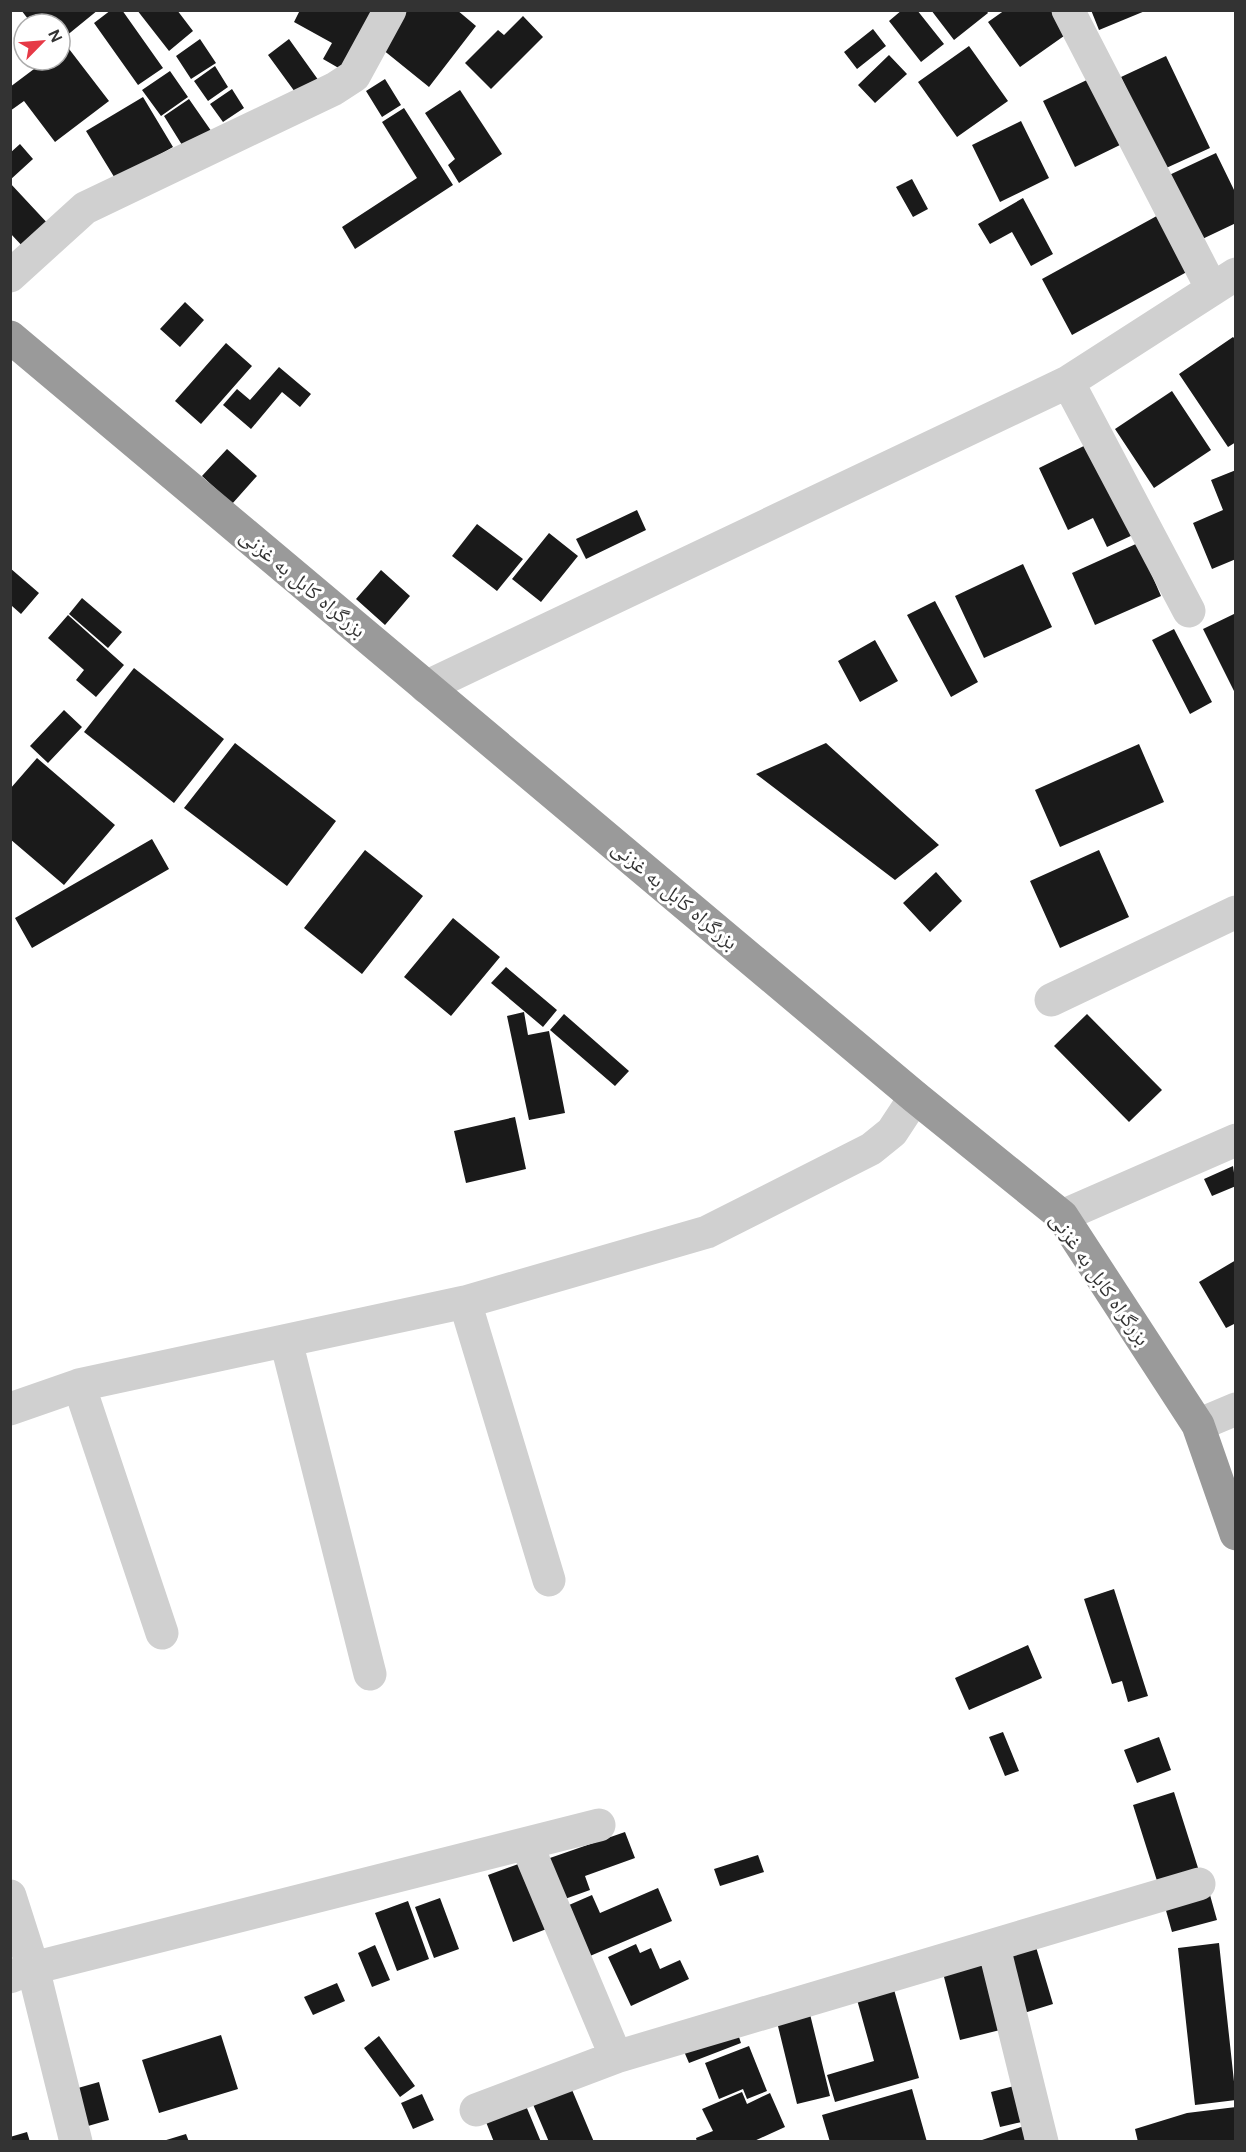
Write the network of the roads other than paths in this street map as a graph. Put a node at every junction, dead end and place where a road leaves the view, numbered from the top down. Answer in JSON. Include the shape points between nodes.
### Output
{"nodes":[{"id":1,"x":390,"y":10,"type":"edge"},
{"id":2,"x":1068,"y":10,"type":"edge"},
{"id":3,"x":10,"y":276,"type":"edge"},
{"id":4,"x":1224,"y":282,"type":"edge"},
{"id":5,"x":10,"y":337,"type":"edge"},
{"id":6,"x":1068,"y":382,"type":"junction"},
{"id":7,"x":1189,"y":611,"type":"dead end"},
{"id":8,"x":426,"y":687,"type":"junction"},
{"id":9,"x":1236,"y":912,"type":"edge"},
{"id":10,"x":1051,"y":1000,"type":"dead end"},
{"id":11,"x":915,"y":1097,"type":"junction"},
{"id":12,"x":1236,"y":1140,"type":"edge"},
{"id":13,"x":1062,"y":1216,"type":"junction"},
{"id":14,"x":465,"y":1302,"type":"junction"},
{"id":15,"x":286,"y":1341,"type":"junction"},
{"id":16,"x":79,"y":1386,"type":"junction"},
{"id":17,"x":10,"y":1409,"type":"edge"},
{"id":18,"x":1236,"y":1409,"type":"edge"},
{"id":19,"x":1198,"y":1425,"type":"junction"},
{"id":20,"x":1236,"y":1534,"type":"edge"},
{"id":21,"x":549,"y":1580,"type":"dead end"},
{"id":22,"x":162,"y":1633,"type":"dead end"},
{"id":23,"x":370,"y":1674,"type":"dead end"},
{"id":24,"x":599,"y":1825,"type":"dead end"},
{"id":25,"x":527,"y":1845,"type":"junction"},
{"id":26,"x":1199,"y":1884,"type":"dead end"},
{"id":27,"x":10,"y":1896,"type":"edge"},
{"id":28,"x":994,"y":1947,"type":"junction"},
{"id":29,"x":22,"y":1973,"type":"edge"},
{"id":30,"x":616,"y":2057,"type":"junction"},
{"id":31,"x":476,"y":2110,"type":"dead end"},
{"id":32,"x":76,"y":2142,"type":"edge"},
{"id":33,"x":1042,"y":2142,"type":"edge"}],
"edges":[{"from":1,"to":3,"type":"street","via":[[354,76],[85,208]]},
{"from":2,"to":4,"type":"street"},
{"from":4,"to":6,"type":"street"},
{"from":5,"to":8,"type":"highway","name":"بزرگراه کابل به غزنی"},
{"from":6,"to":7,"type":"street"},
{"from":6,"to":8,"type":"street"},
{"from":8,"to":11,"type":"highway","name":"بزرگراه کابل به غزنی"},
{"from":9,"to":10,"type":"street"},
{"from":11,"to":13,"type":"highway","name":"بزرگراه کابل به غزنی"},
{"from":11,"to":14,"type":"street","via":[[892,1132],[871,1149],[707,1232]]},
{"from":12,"to":13,"type":"street"},
{"from":13,"to":19,"type":"highway","name":"بزرگراه کابل به غزنی"},
{"from":14,"to":15,"type":"street"},
{"from":14,"to":21,"type":"street"},
{"from":15,"to":16,"type":"street"},
{"from":15,"to":23,"type":"street"},
{"from":16,"to":17,"type":"street"},
{"from":16,"to":22,"type":"street"},
{"from":18,"to":19,"type":"street"},
{"from":19,"to":20,"type":"highway","name":"بزرگراه کابل به غزنی"},
{"from":24,"to":25,"type":"street"},
{"from":25,"to":29,"type":"street"},
{"from":25,"to":30,"type":"street"},
{"from":26,"to":28,"type":"street"},
{"from":27,"to":29,"type":"street"},
{"from":28,"to":30,"type":"street"},
{"from":28,"to":33,"type":"street"},
{"from":29,"to":32,"type":"street"},
{"from":30,"to":31,"type":"street"}]}
